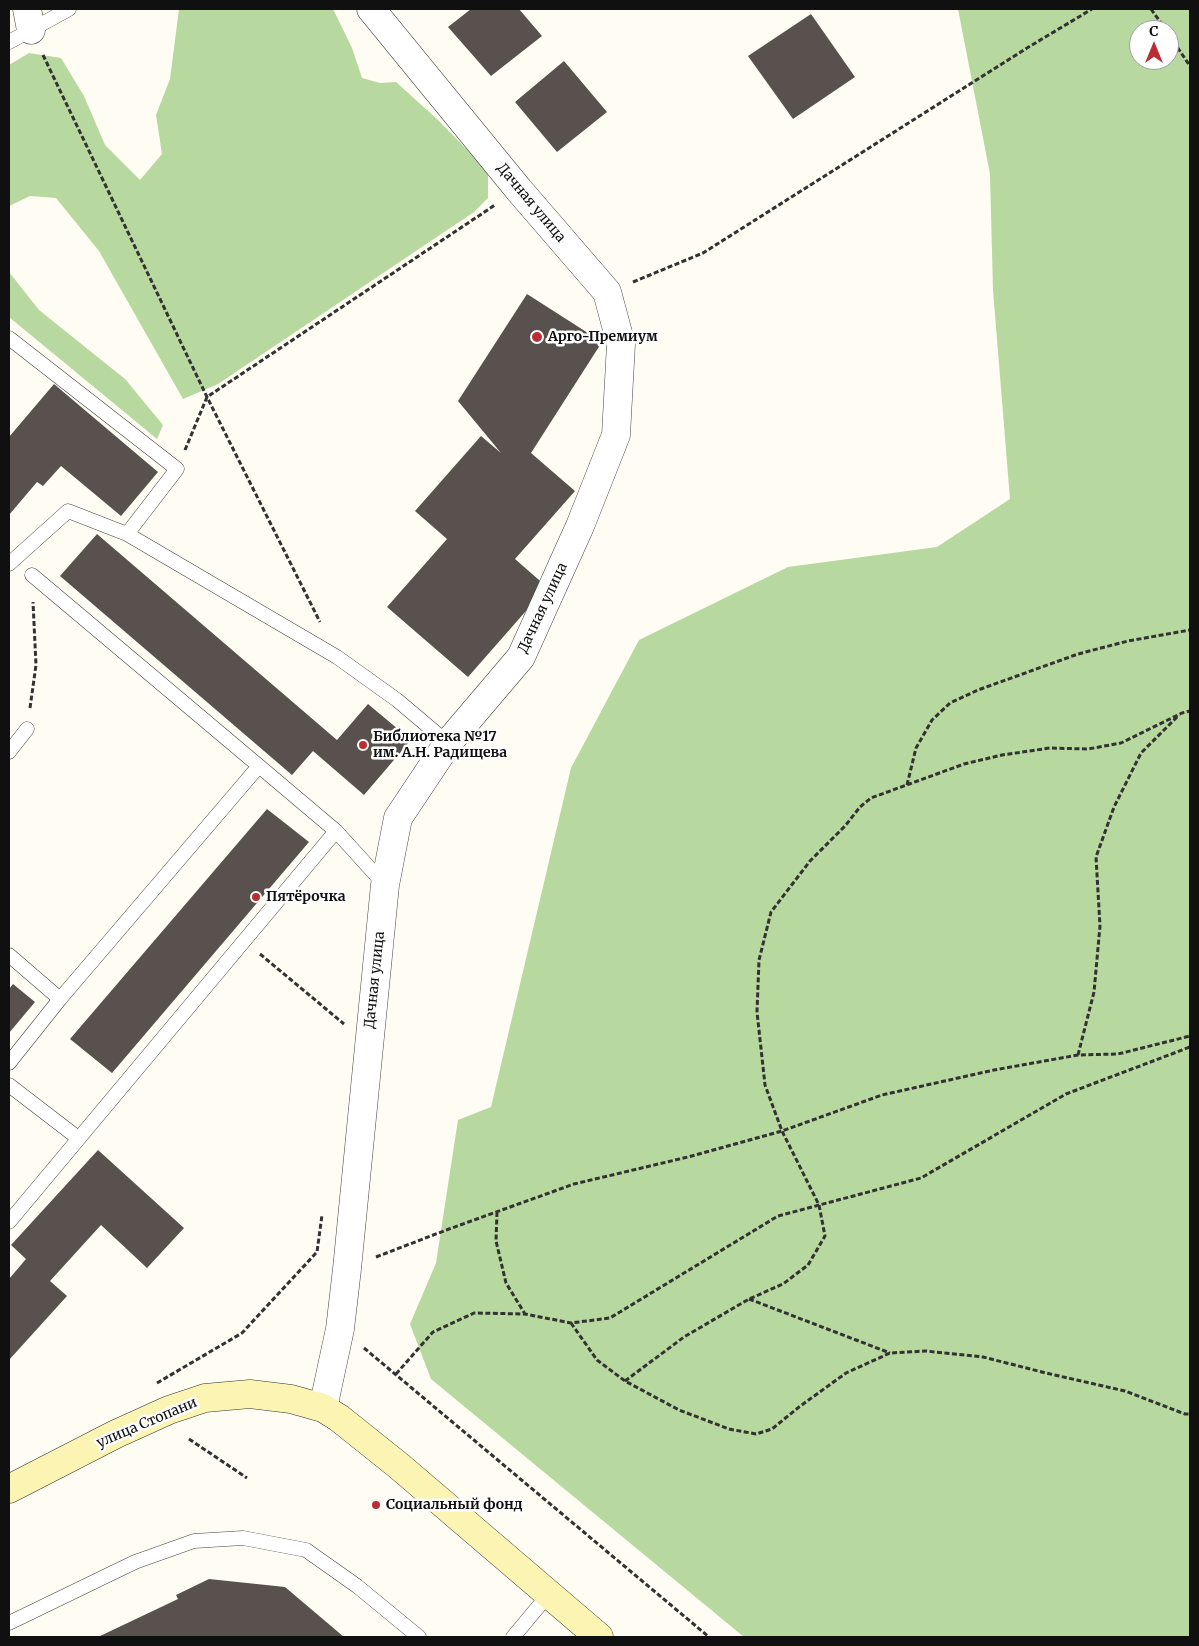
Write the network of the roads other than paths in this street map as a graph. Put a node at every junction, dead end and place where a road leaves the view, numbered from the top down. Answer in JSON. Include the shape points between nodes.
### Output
{"nodes":[{"id":1,"x":69,"y":9,"type":"edge"},
{"id":2,"x":371,"y":9,"type":"edge"},
{"id":3,"x":22,"y":27,"type":"edge"},
{"id":4,"x":9,"y":338,"type":"edge"},
{"id":5,"x":127,"y":534,"type":"junction"},
{"id":6,"x":9,"y":564,"type":"edge"},
{"id":7,"x":32,"y":575,"type":"road end"},
{"id":8,"x":27,"y":729,"type":"road end"},
{"id":9,"x":448,"y":743,"type":"junction"},
{"id":10,"x":9,"y":752,"type":"edge"},
{"id":11,"x":258,"y":766,"type":"junction"},
{"id":12,"x":336,"y":831,"type":"junction"},
{"id":13,"x":385,"y":885,"type":"junction"},
{"id":14,"x":9,"y":955,"type":"edge"},
{"id":15,"x":60,"y":999,"type":"junction"},
{"id":16,"x":9,"y":1063,"type":"edge"},
{"id":17,"x":9,"y":1086,"type":"edge"},
{"id":18,"x":78,"y":1138,"type":"junction"},
{"id":19,"x":9,"y":1222,"type":"edge"},
{"id":20,"x":323,"y":1408,"type":"junction"},
{"id":21,"x":9,"y":1489,"type":"edge"},
{"id":22,"x":549,"y":1594,"type":"junction"},
{"id":23,"x":9,"y":1623,"type":"edge"},
{"id":24,"x":419,"y":1637,"type":"edge"},
{"id":25,"x":513,"y":1637,"type":"edge"},
{"id":26,"x":599,"y":1637,"type":"edge"}],
"edges":[{"from":1,"to":3,"type":"lane"},
{"from":2,"to":9,"type":"street","name":"Дачная улица","via":[[607,292],[620,344],[616,434],[580,526],[521,657]]},
{"from":4,"to":5,"type":"lane","via":[[177,469]]},
{"from":5,"to":6,"type":"lane","via":[[68,511]]},
{"from":5,"to":9,"type":"lane","via":[[338,657]]},
{"from":7,"to":11,"type":"lane"},
{"from":8,"to":10,"type":"lane"},
{"from":9,"to":13,"type":"street","name":"Дачная улица","via":[[398,818]]},
{"from":11,"to":12,"type":"lane"},
{"from":11,"to":15,"type":"lane"},
{"from":12,"to":13,"type":"lane"},
{"from":12,"to":18,"type":"lane"},
{"from":13,"to":20,"type":"street","name":"Дачная улица","via":[[340,1329]]},
{"from":14,"to":15,"type":"lane"},
{"from":15,"to":16,"type":"lane"},
{"from":17,"to":18,"type":"lane"},
{"from":18,"to":19,"type":"lane"},
{"from":20,"to":21,"type":"main road","name":"улица Стопани","via":[[291,1399],[250,1394],[205,1398],[116,1434]]},
{"from":20,"to":22,"type":"main road","name":"улица Стопани","via":[[399,1466]]},
{"from":22,"to":25,"type":"lane"},
{"from":22,"to":26,"type":"main road","name":"улица Стопани"},
{"from":23,"to":24,"type":"lane","via":[[135,1562],[194,1541],[243,1538],[306,1550],[358,1586]]}]}
